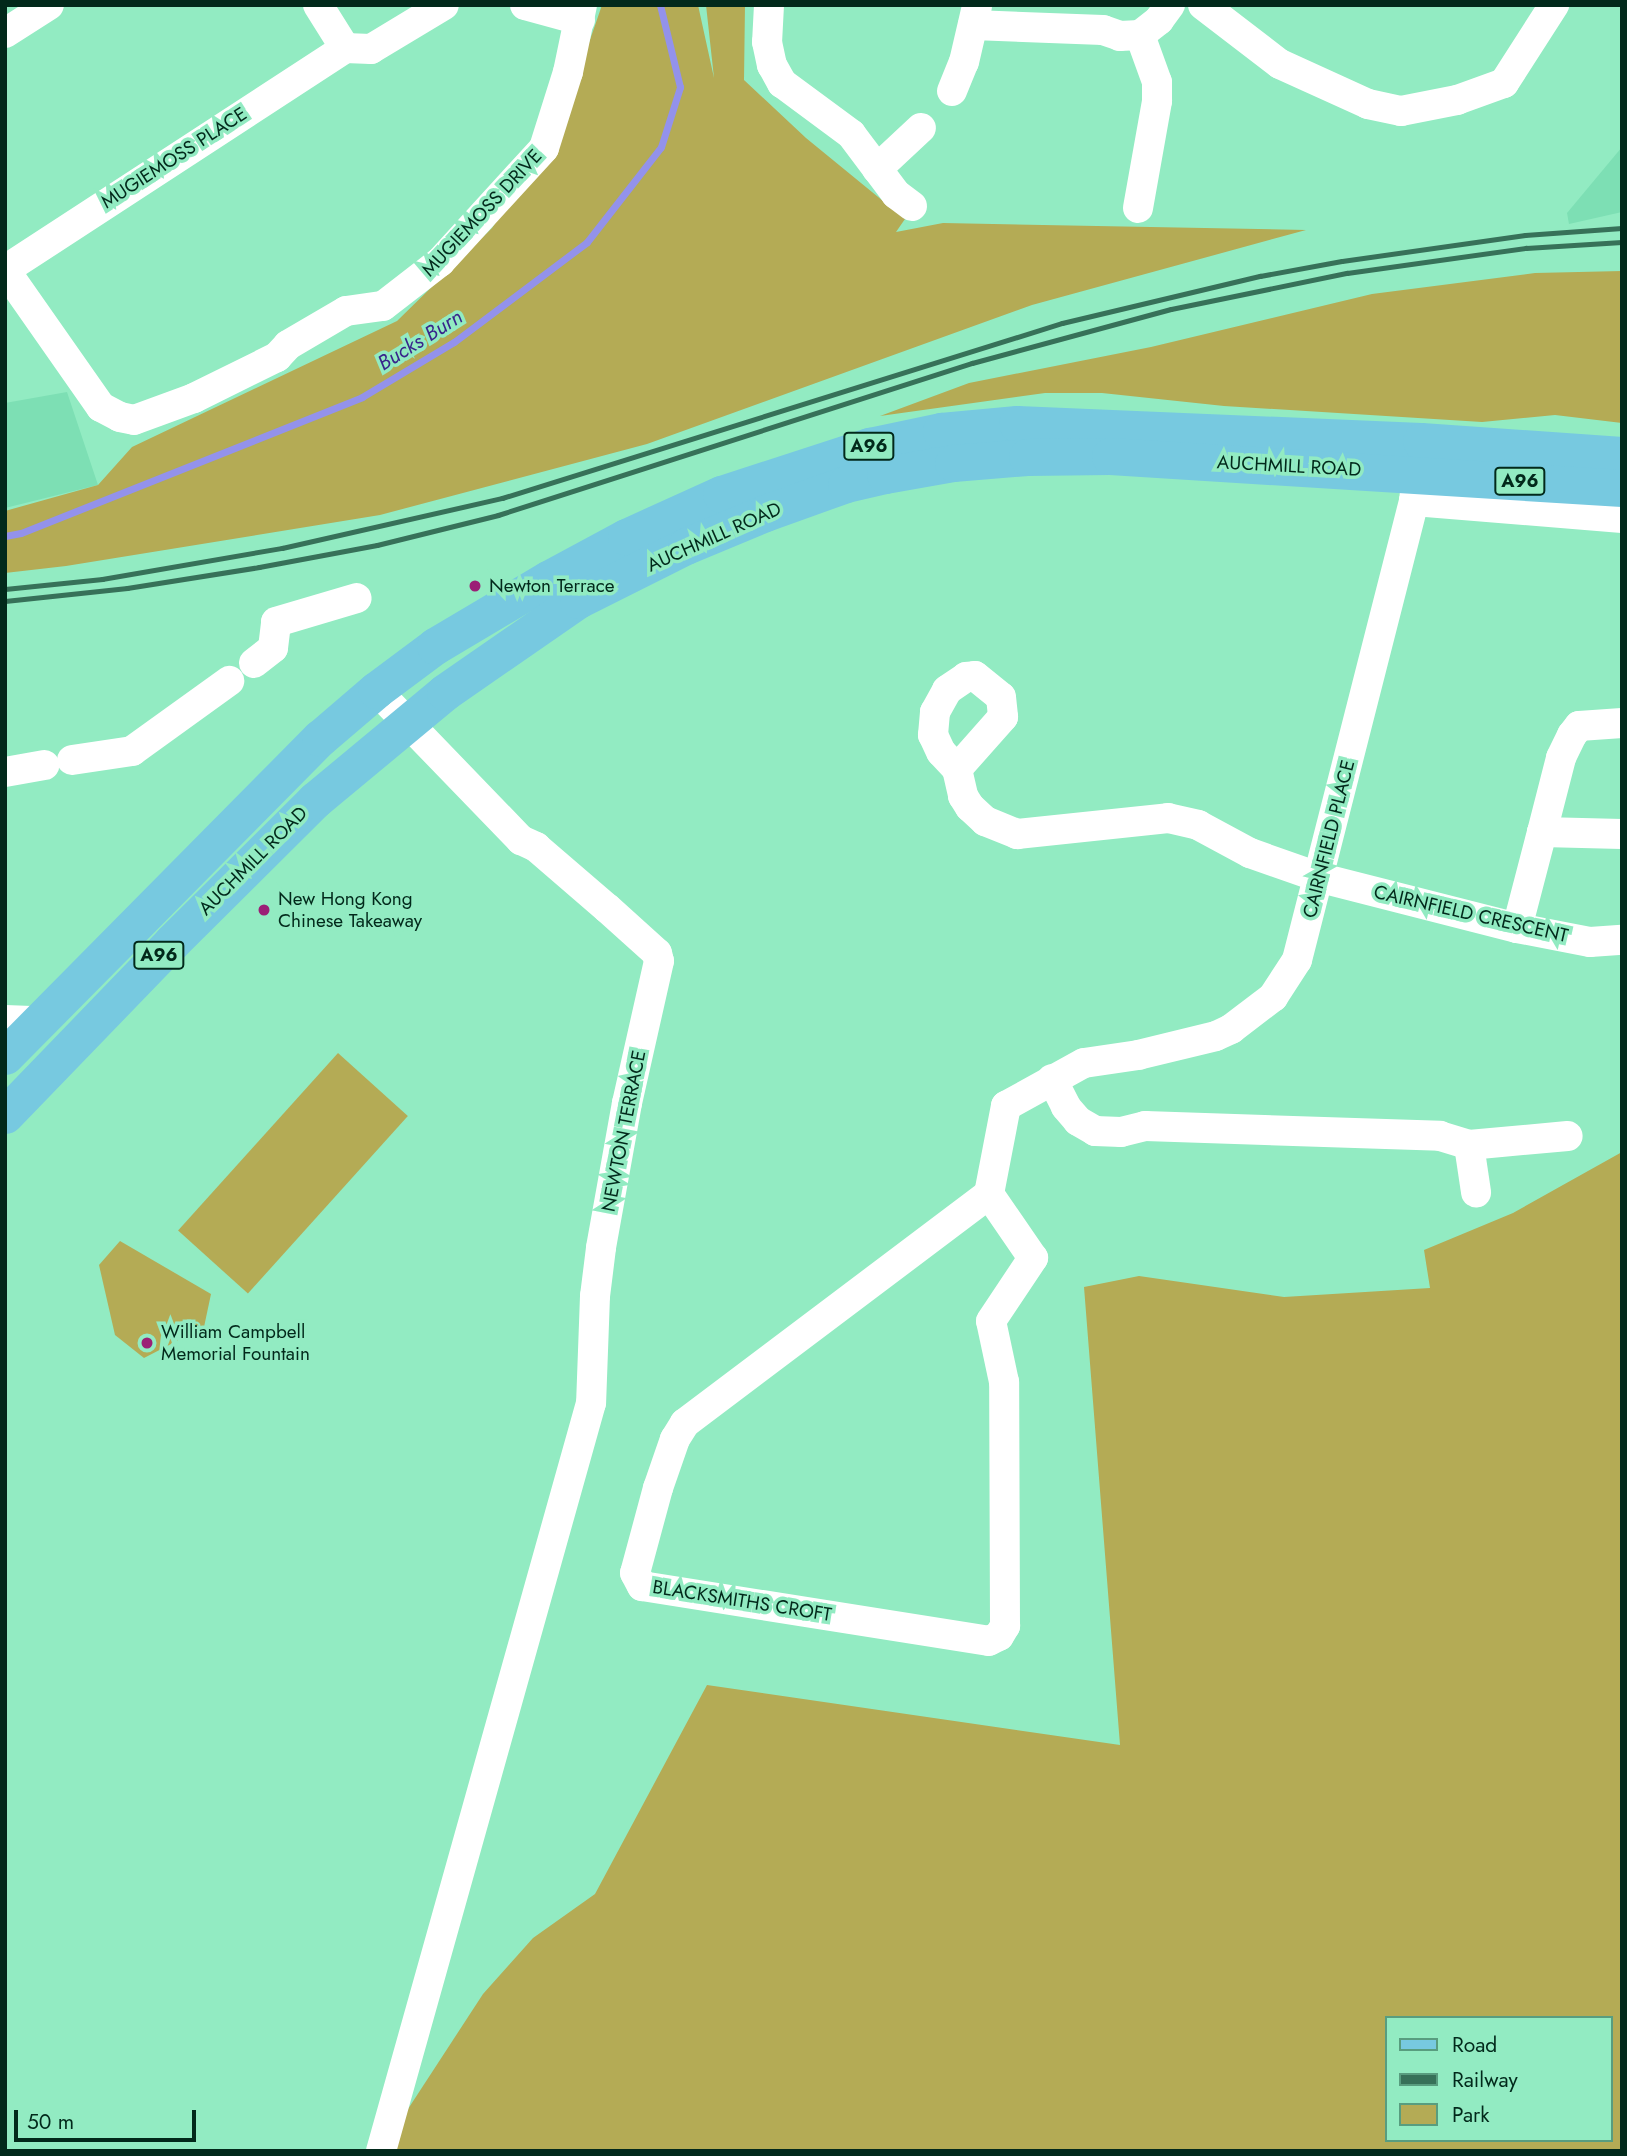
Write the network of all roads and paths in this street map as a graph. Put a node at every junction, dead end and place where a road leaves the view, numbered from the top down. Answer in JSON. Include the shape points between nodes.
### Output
{"nodes":[{"id":1,"x":49,"y":5,"type":"edge"},
{"id":2,"x":318,"y":5,"type":"edge"},
{"id":3,"x":444,"y":5,"type":"edge"},
{"id":4,"x":525,"y":5,"type":"edge"},
{"id":5,"x":769,"y":5,"type":"edge"},
{"id":6,"x":1170,"y":5,"type":"edge"},
{"id":7,"x":1203,"y":5,"type":"edge"},
{"id":8,"x":1554,"y":5,"type":"edge"},
{"id":9,"x":581,"y":13,"type":"edge"},
{"id":10,"x":975,"y":15,"type":"edge"},
{"id":11,"x":5,"y":33,"type":"edge"},
{"id":12,"x":1140,"y":35,"type":"junction"},
{"id":13,"x":345,"y":48,"type":"junction"},
{"id":14,"x":952,"y":91,"type":"dead end"},
{"id":15,"x":921,"y":128,"type":"dead end"},
{"id":16,"x":877,"y":169,"type":"junction"},
{"id":17,"x":912,"y":206,"type":"dead end"},
{"id":18,"x":1138,"y":208,"type":"dead end"},
{"id":19,"x":5,"y":270,"type":"edge"},
{"id":20,"x":1622,"y":455,"type":"edge"},
{"id":21,"x":1417,"y":472,"type":"junction"},
{"id":22,"x":1622,"y":488,"type":"edge"},
{"id":23,"x":1622,"y":518,"type":"edge"},
{"id":24,"x":357,"y":598,"type":"dead end"},
{"id":25,"x":254,"y":663,"type":"dead end"},
{"id":26,"x":229,"y":681,"type":"dead end"},
{"id":27,"x":376,"y":690,"type":"junction"},
{"id":28,"x":1622,"y":723,"type":"edge"},
{"id":29,"x":407,"y":724,"type":"junction"},
{"id":30,"x":957,"y":769,"type":"dead end"},
{"id":31,"x":5,"y":772,"type":"edge"},
{"id":32,"x":1542,"y":832,"type":"junction"},
{"id":33,"x":1622,"y":834,"type":"edge"},
{"id":34,"x":1321,"y":878,"type":"junction"},
{"id":35,"x":1517,"y":928,"type":"junction"},
{"id":36,"x":1622,"y":940,"type":"edge"},
{"id":37,"x":22,"y":1021,"type":"edge"},
{"id":38,"x":5,"y":1056,"type":"edge"},
{"id":39,"x":55,"y":1062,"type":"junction"},
{"id":40,"x":5,"y":1065,"type":"edge"},
{"id":41,"x":1052,"y":1079,"type":"junction"},
{"id":42,"x":5,"y":1115,"type":"edge"},
{"id":43,"x":1568,"y":1136,"type":"dead end"},
{"id":44,"x":1469,"y":1145,"type":"junction"},
{"id":45,"x":1476,"y":1192,"type":"dead end"},
{"id":46,"x":989,"y":1194,"type":"junction"},
{"id":47,"x":381,"y":2151,"type":"edge"}],
"edges":[{"from":1,"to":11,"type":"street"},
{"from":2,"to":13,"type":"street"},
{"from":3,"to":13,"type":"street","name":"MUGIEMOSS PLACE","via":[[371,49]]},
{"from":4,"to":9,"type":"street"},
{"from":5,"to":16,"type":"street","via":[[767,42],[782,83],[851,134]]},
{"from":6,"to":12,"type":"street"},
{"from":7,"to":8,"type":"street","via":[[1280,64],[1368,104],[1401,111],[1457,100],[1504,83]]},
{"from":9,"to":19,"type":"street","name":"MUGIEMOSS DRIVE","via":[[544,148],[440,262],[383,306],[346,311],[288,345],[277,357],[194,398],[134,420],[101,407]]},
{"from":10,"to":12,"type":"street"},
{"from":10,"to":14,"type":"street"},
{"from":12,"to":18,"type":"street","via":[[1157,82],[1157,101]]},
{"from":13,"to":19,"type":"street","name":"MUGIEMOSS PLACE"},
{"from":15,"to":16,"type":"street"},
{"from":16,"to":17,"type":"street"},
{"from":20,"to":21,"type":"main road","name":"AUCHMILL ROAD","number":"A96"},
{"from":21,"to":22,"type":"main road","name":"AUCHMILL ROAD","number":"A96"},
{"from":21,"to":23,"type":"street","name":"AUCHMILL ROAD"},
{"from":21,"to":27,"type":"main road","name":"AUCHMILL ROAD","number":"A96","via":[[1043,423],[941,431],[869,446],[720,494],[626,537],[435,646]]},
{"from":21,"to":29,"type":"main road","name":"AUCHMILL ROAD","number":"A96","via":[[1110,456],[1027,457],[954,463],[846,484],[731,526],[578,600],[478,668]]},
{"from":21,"to":34,"type":"street","name":"CAIRNFIELD PLACE"},
{"from":24,"to":25,"type":"street","via":[[276,622],[273,648]]},
{"from":26,"to":31,"type":"street","via":[[132,751]]},
{"from":27,"to":29,"type":"street","name":"NEWTON TERRACE"},
{"from":27,"to":37,"type":"main road","name":"AUCHMILL ROAD","number":"A96"},
{"from":28,"to":32,"type":"street","via":[[1579,726],[1572,735],[1561,758]]},
{"from":29,"to":39,"type":"main road","name":"AUCHMILL ROAD","number":"A96","via":[[315,800]]},
{"from":29,"to":47,"type":"street","name":"NEWTON TERRACE","via":[[521,840],[536,847],[607,908],[657,953],[659,961],[601,1248],[591,1403]]},
{"from":30,"to":34,"type":"street","name":"CAIRNFIELD CRESCENT","via":[[970,807],[985,821],[1017,834],[1168,818],[1198,825],[1250,853]]},
{"from":32,"to":33,"type":"street"},
{"from":32,"to":35,"type":"street"},
{"from":34,"to":35,"type":"street","name":"CAIRNFIELD CRESCENT"},
{"from":34,"to":41,"type":"street","name":"CAIRNFIELD PLACE","via":[[1297,961],[1273,997],[1244,1021],[1216,1036],[1084,1063]]},
{"from":35,"to":36,"type":"street","name":"CAIRNFIELD CRESCENT","via":[[1590,942]]},
{"from":37,"to":38,"type":"main road","name":"AUCHMILL ROAD","number":"A96"},
{"from":39,"to":40,"type":"street"},
{"from":39,"to":42,"type":"main road","name":"AUCHMILL ROAD","number":"A96"},
{"from":41,"to":44,"type":"street","via":[[1066,1107],[1095,1131],[1121,1132],[1144,1126],[1440,1136]]},
{"from":41,"to":46,"type":"street","name":"CAIRNFIELD PLACE","via":[[1006,1106]]},
{"from":43,"to":44,"type":"street"},
{"from":44,"to":45,"type":"street"},
{"from":46,"to":46,"type":"street","name":"BLACKSMITHS CROFT","via":[[685,1423],[658,1488],[635,1573],[642,1586],[989,1641],[999,1636],[1005,1626],[1004,1382],[992,1321],[1032,1258]]}]}
